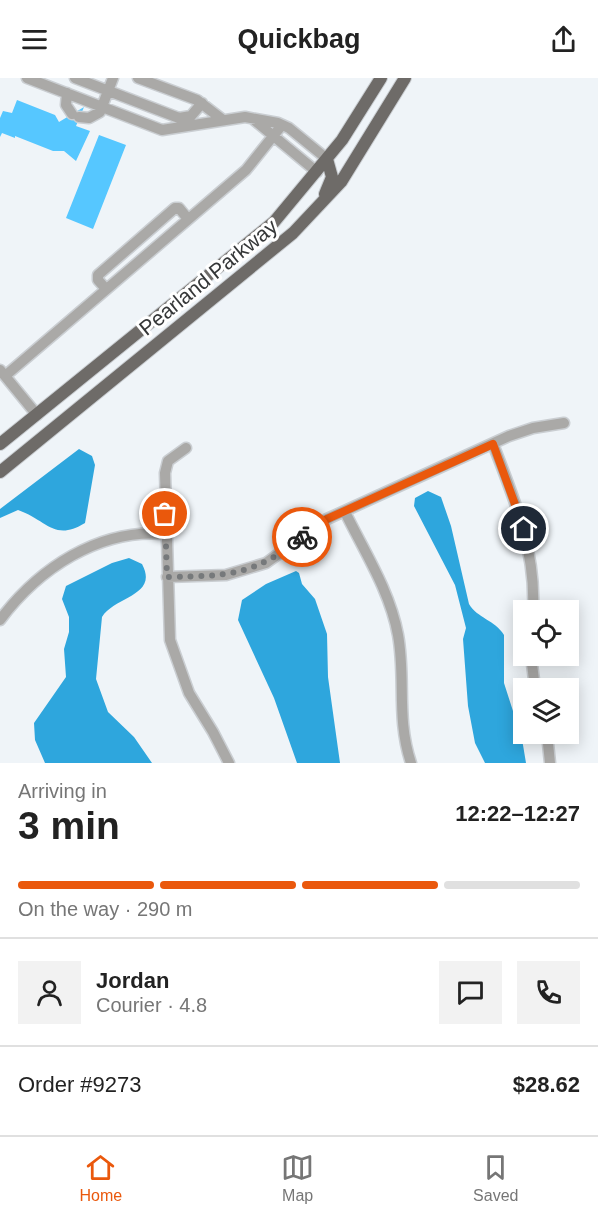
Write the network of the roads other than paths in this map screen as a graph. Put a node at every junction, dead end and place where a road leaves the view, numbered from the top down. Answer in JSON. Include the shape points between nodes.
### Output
{"nodes":[{"id":1,"x":27,"y":78,"type":"edge"},
{"id":2,"x":75,"y":78,"type":"edge"},
{"id":3,"x":113,"y":78,"type":"edge"},
{"id":4,"x":138,"y":78,"type":"edge"},
{"id":5,"x":381,"y":78,"type":"edge"},
{"id":6,"x":405,"y":78,"type":"edge"},
{"id":7,"x":108,"y":91,"type":"junction"},
{"id":8,"x":67,"y":93,"type":"junction"},
{"id":9,"x":202,"y":103,"type":"junction"},
{"id":10,"x":102,"y":106,"type":"junction"},
{"id":11,"x":253,"y":118,"type":"junction"},
{"id":12,"x":224,"y":120,"type":"junction"},
{"id":13,"x":282,"y":125,"type":"junction"},
{"id":14,"x":273,"y":136,"type":"junction"},
{"id":15,"x":327,"y":159,"type":"junction"},
{"id":16,"x":317,"y":172,"type":"junction"},
{"id":17,"x":316,"y":210,"type":"junction"},
{"id":18,"x":188,"y":219,"type":"junction"},
{"id":19,"x":106,"y":289,"type":"junction"},
{"id":20,"x":2,"y":373,"type":"edge"},
{"id":21,"x":37,"y":415,"type":"junction"},
{"id":22,"x":564,"y":423,"type":"dead end"},
{"id":23,"x":0,"y":444,"type":"edge"},
{"id":24,"x":493,"y":444,"type":"junction"},
{"id":25,"x":186,"y":448,"type":"dead end"},
{"id":26,"x":0,"y":472,"type":"edge"},
{"id":27,"x":345,"y":512,"type":"junction"},
{"id":28,"x":165,"y":534,"type":"junction"},
{"id":29,"x":167,"y":577,"type":"junction"},
{"id":30,"x":533,"y":600,"type":"edge"},
{"id":31,"x":0,"y":620,"type":"edge"},
{"id":32,"x":548,"y":744,"type":"edge"},
{"id":33,"x":228,"y":763,"type":"edge"},
{"id":34,"x":411,"y":763,"type":"edge"},
{"id":35,"x":550,"y":763,"type":"edge"}],
"edges":[{"from":1,"to":8,"type":"street"},
{"from":2,"to":7,"type":"street"},
{"from":3,"to":7,"type":"street"},
{"from":4,"to":9,"type":"street"},
{"from":5,"to":15,"type":"main road","name":"Pearland Parkway"},
{"from":6,"to":17,"type":"main road","name":"Pearland Parkway","via":[[358,157]]},
{"from":7,"to":9,"type":"street","via":[[179,118],[191,116]]},
{"from":7,"to":10,"type":"street"},
{"from":8,"to":10,"type":"street"},
{"from":8,"to":10,"type":"street","via":[[66,105],[76,115],[96,116]]},
{"from":9,"to":12,"type":"street"},
{"from":10,"to":12,"type":"street","via":[[162,130]]},
{"from":11,"to":12,"type":"street"},
{"from":11,"to":13,"type":"street"},
{"from":11,"to":14,"type":"street"},
{"from":13,"to":14,"type":"street"},
{"from":13,"to":15,"type":"street"},
{"from":14,"to":16,"type":"street"},
{"from":14,"to":18,"type":"street","via":[[246,170]]},
{"from":15,"to":16,"type":"main road","name":"Pearland Parkway"},
{"from":15,"to":17,"type":"main road","via":[[332,177]]},
{"from":16,"to":21,"type":"main road","name":"Pearland Parkway","via":[[247,246]]},
{"from":17,"to":26,"type":"main road","name":"Pearland Parkway","via":[[293,233]]},
{"from":18,"to":19,"type":"street"},
{"from":18,"to":19,"type":"street","via":[[175,208],[98,275]]},
{"from":19,"to":20,"type":"street"},
{"from":20,"to":21,"type":"street"},
{"from":21,"to":23,"type":"main road","name":"Pearland Parkway"},
{"from":22,"to":24,"type":"street","via":[[522,431]]},
{"from":24,"to":27,"type":"street"},
{"from":24,"to":30,"type":"street","via":[[524,529]]},
{"from":25,"to":28,"type":"street","via":[[172,456],[166,467]]},
{"from":27,"to":29,"type":"street","via":[[315,526],[280,554],[252,569],[226,575]]},
{"from":27,"to":34,"type":"street","via":[[393,612],[400,649],[402,729]]},
{"from":28,"to":29,"type":"street"},
{"from":28,"to":31,"type":"street","via":[[114,539],[78,552],[40,576]]},
{"from":29,"to":33,"type":"street","via":[[170,640],[177,666]]},
{"from":32,"to":35,"type":"street"}]}
